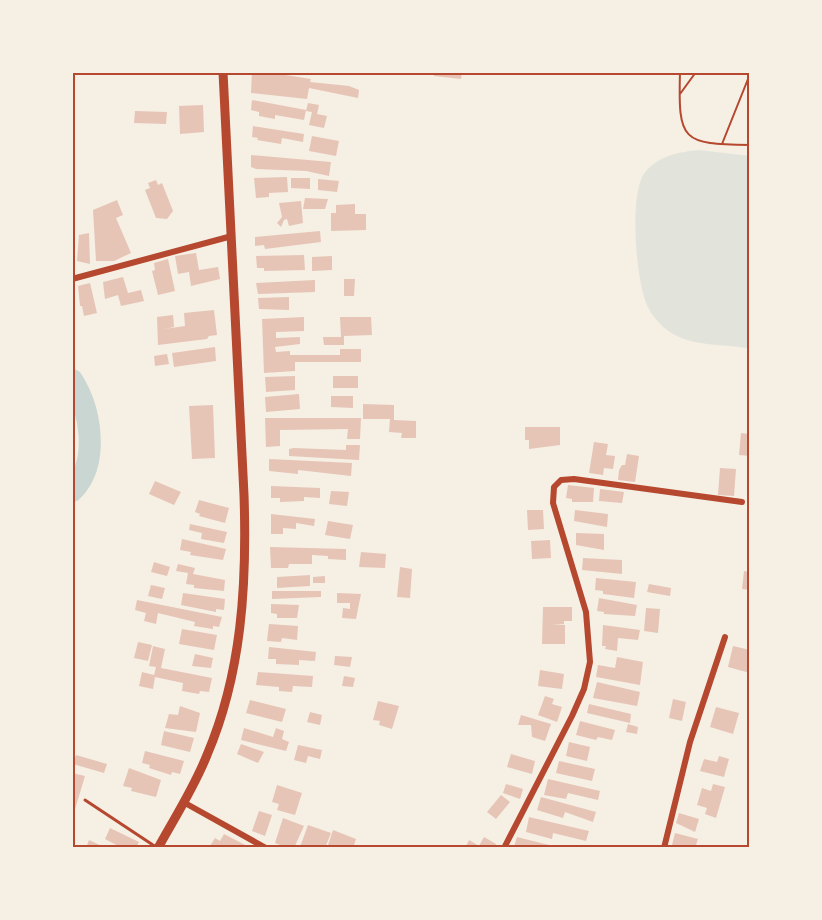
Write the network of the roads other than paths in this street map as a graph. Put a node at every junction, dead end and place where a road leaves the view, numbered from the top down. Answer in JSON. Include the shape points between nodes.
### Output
{"nodes":[{"id":1,"x":223,"y":72,"type":"edge"},
{"id":2,"x":233,"y":236,"type":"junction"},
{"id":3,"x":72,"y":279,"type":"edge"},
{"id":4,"x":742,"y":502,"type":"dead end"},
{"id":5,"x":725,"y":637,"type":"dead end"},
{"id":6,"x":86,"y":800,"type":"dead end"},
{"id":7,"x":185,"y":803,"type":"junction"},
{"id":8,"x":158,"y":848,"type":"edge"},
{"id":9,"x":266,"y":848,"type":"edge"},
{"id":10,"x":504,"y":848,"type":"edge"},
{"id":11,"x":664,"y":848,"type":"edge"}],
"edges":[{"from":1,"to":2,"type":"main road"},
{"from":2,"to":3,"type":"street"},
{"from":2,"to":7,"type":"main road","via":[[245,519],[243,609],[226,700]]},
{"from":4,"to":10,"type":"street","via":[[574,479],[556,484],[553,503],[584,602],[590,662],[572,716]]},
{"from":5,"to":11,"type":"street","via":[[690,742]]},
{"from":6,"to":8,"type":"lane"},
{"from":7,"to":8,"type":"main road"},
{"from":7,"to":9,"type":"street"}]}
